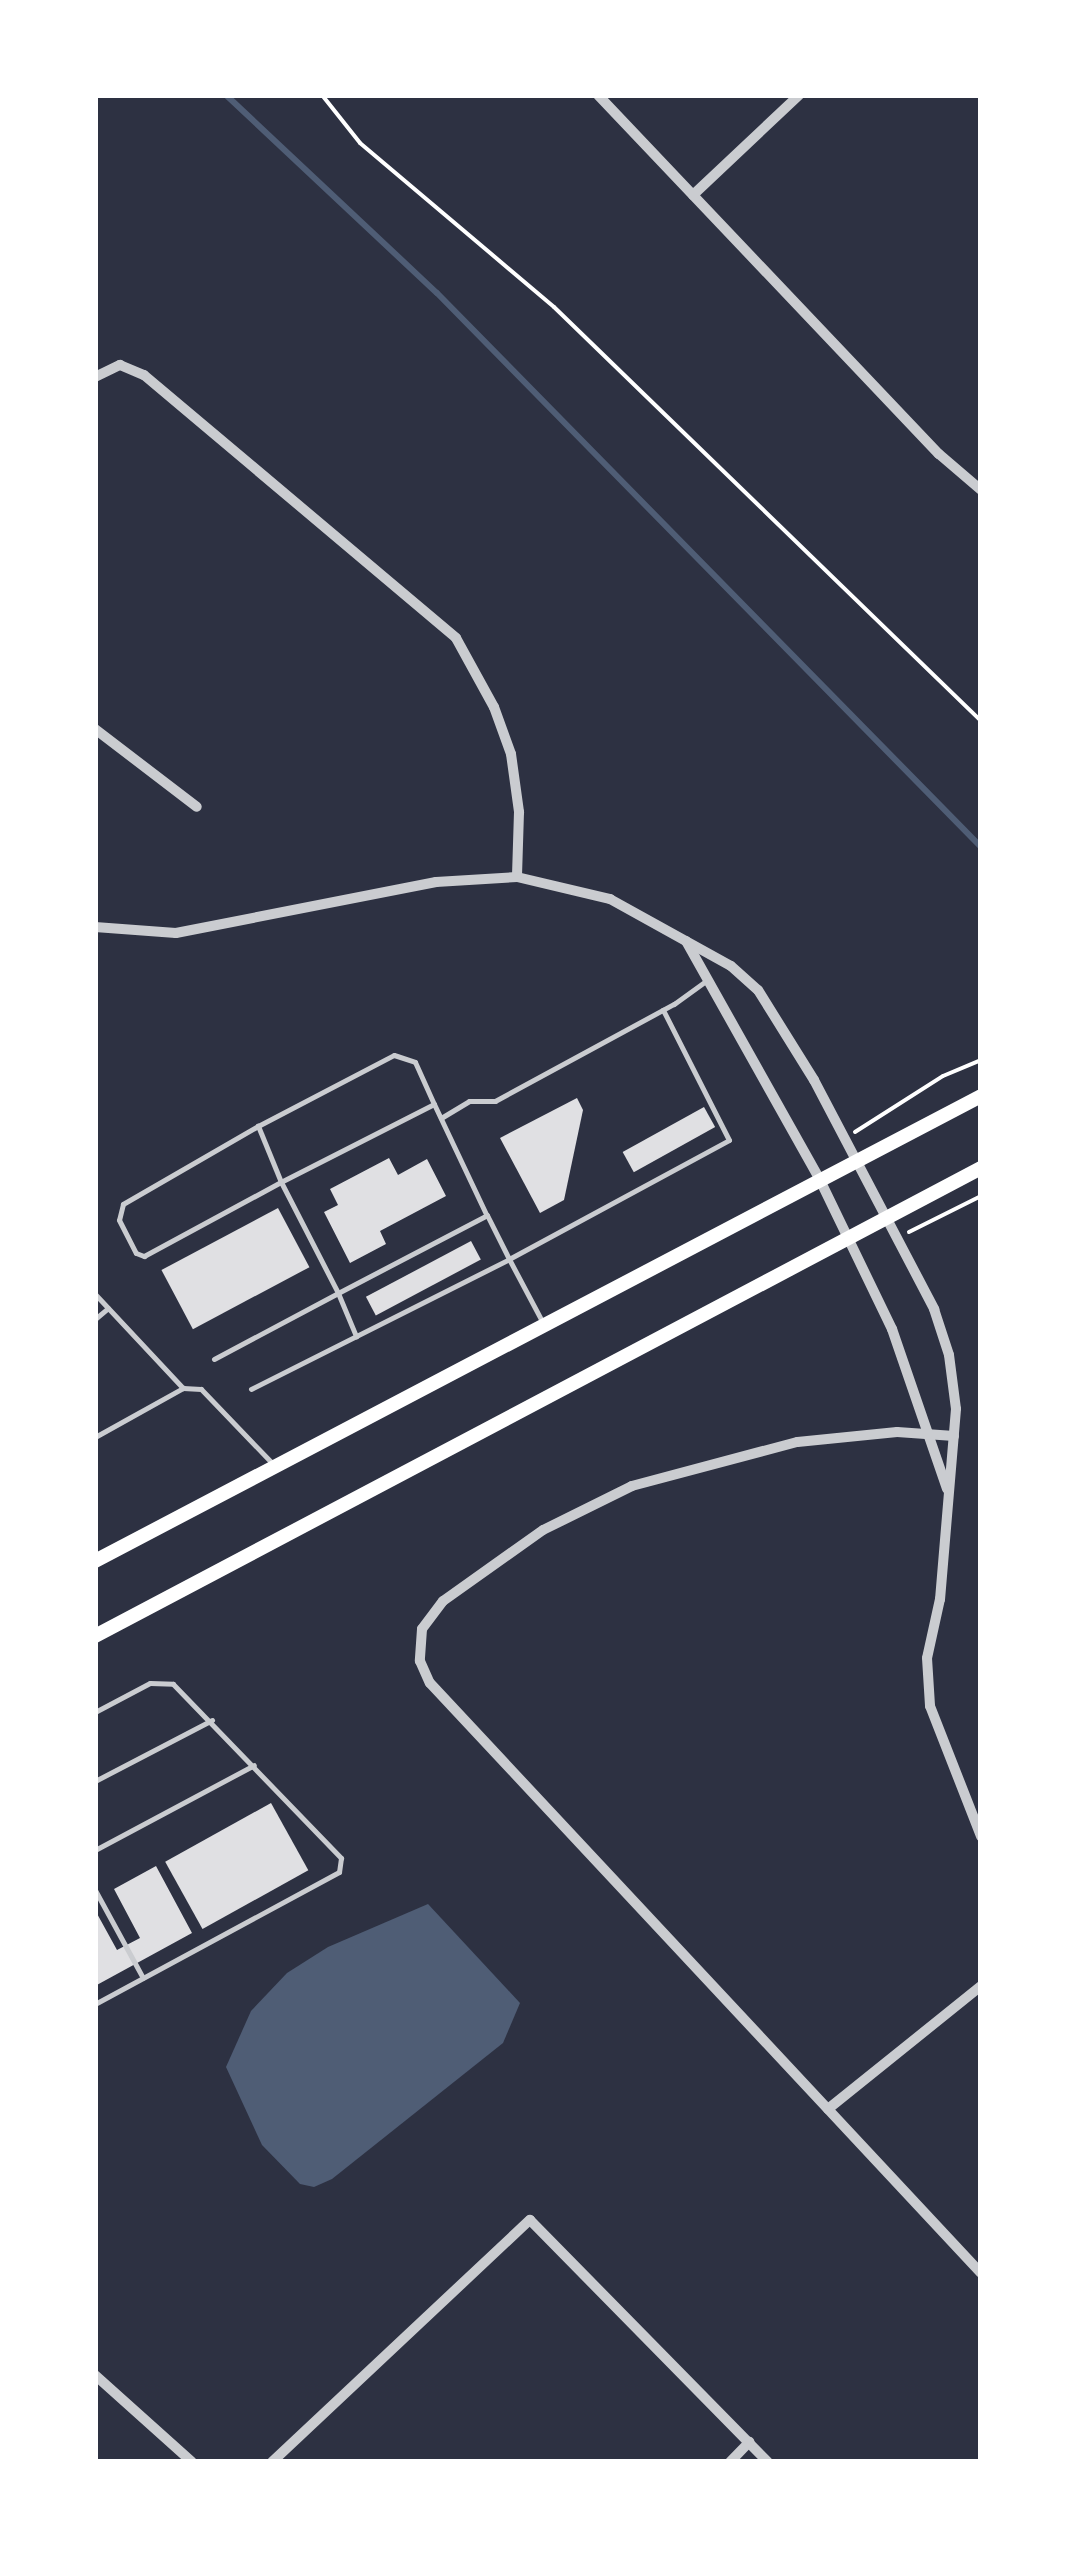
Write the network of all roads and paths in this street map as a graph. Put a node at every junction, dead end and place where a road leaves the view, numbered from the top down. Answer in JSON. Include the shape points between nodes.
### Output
{"nodes":[{"id":1,"x":322,"y":95,"type":"edge"},
{"id":2,"x":598,"y":95,"type":"edge"},
{"id":3,"x":799,"y":95,"type":"edge"},
{"id":4,"x":694,"y":196,"type":"junction"},
{"id":5,"x":95,"y":378,"type":"edge"},
{"id":6,"x":981,"y":490,"type":"edge"},
{"id":7,"x":981,"y":721,"type":"edge"},
{"id":8,"x":95,"y":729,"type":"edge"},
{"id":9,"x":197,"y":807,"type":"dead end"},
{"id":10,"x":517,"y":876,"type":"junction"},
{"id":11,"x":95,"y":927,"type":"edge"},
{"id":12,"x":686,"y":940,"type":"junction"},
{"id":13,"x":709,"y":978,"type":"junction"},
{"id":14,"x":663,"y":1010,"type":"junction"},
{"id":15,"x":981,"y":1060,"type":"edge"},
{"id":16,"x":981,"y":1096,"type":"edge"},
{"id":17,"x":434,"y":1104,"type":"junction"},
{"id":18,"x":441,"y":1118,"type":"junction"},
{"id":19,"x":258,"y":1126,"type":"junction"},
{"id":20,"x":845,"y":1139,"type":"junction"},
{"id":21,"x":855,"y":1159,"type":"junction"},
{"id":22,"x":981,"y":1168,"type":"edge"},
{"id":23,"x":819,"y":1178,"type":"junction"},
{"id":24,"x":280,"y":1182,"type":"junction"},
{"id":25,"x":981,"y":1196,"type":"edge"},
{"id":26,"x":486,"y":1214,"type":"junction"},
{"id":27,"x":884,"y":1218,"type":"junction"},
{"id":28,"x":848,"y":1238,"type":"junction"},
{"id":29,"x":896,"y":1240,"type":"junction"},
{"id":30,"x":509,"y":1259,"type":"junction"},
{"id":31,"x":338,"y":1293,"type":"junction"},
{"id":32,"x":95,"y":1294,"type":"edge"},
{"id":33,"x":108,"y":1308,"type":"junction"},
{"id":34,"x":95,"y":1319,"type":"edge"},
{"id":35,"x":544,"y":1324,"type":"junction"},
{"id":36,"x":356,"y":1336,"type":"junction"},
{"id":37,"x":214,"y":1359,"type":"dead end"},
{"id":38,"x":182,"y":1388,"type":"junction"},
{"id":39,"x":251,"y":1388,"type":"dead end"},
{"id":40,"x":926,"y":1436,"type":"junction"},
{"id":41,"x":954,"y":1436,"type":"junction"},
{"id":42,"x":95,"y":1437,"type":"edge"},
{"id":43,"x":275,"y":1466,"type":"junction"},
{"id":44,"x":949,"y":1495,"type":"junction"},
{"id":45,"x":95,"y":1561,"type":"edge"},
{"id":46,"x":95,"y":1636,"type":"edge"},
{"id":47,"x":95,"y":1712,"type":"edge"},
{"id":48,"x":212,"y":1720,"type":"junction"},
{"id":49,"x":254,"y":1765,"type":"junction"},
{"id":50,"x":95,"y":1781,"type":"edge"},
{"id":51,"x":980,"y":1833,"type":"edge"},
{"id":52,"x":95,"y":1850,"type":"edge"},
{"id":53,"x":95,"y":1890,"type":"edge"},
{"id":54,"x":143,"y":1978,"type":"junction"},
{"id":55,"x":981,"y":1986,"type":"edge"},
{"id":56,"x":95,"y":2004,"type":"edge"},
{"id":57,"x":828,"y":2109,"type":"junction"},
{"id":58,"x":981,"y":2273,"type":"edge"},
{"id":59,"x":95,"y":2375,"type":"edge"},
{"id":60,"x":749,"y":2442,"type":"junction"},
{"id":61,"x":192,"y":2462,"type":"edge"},
{"id":62,"x":272,"y":2462,"type":"edge"},
{"id":63,"x":730,"y":2462,"type":"edge"},
{"id":64,"x":768,"y":2462,"type":"edge"}],
"edges":[{"from":1,"to":7,"type":"path","via":[[360,143],[554,307]]},
{"from":2,"to":4,"type":"street"},
{"from":3,"to":4,"type":"street"},
{"from":4,"to":6,"type":"street"},
{"from":5,"to":10,"type":"street","via":[[120,365],[144,374],[456,638],[476,668],[511,754],[519,812]]},
{"from":8,"to":9,"type":"street"},
{"from":10,"to":11,"type":"street","via":[[436,882],[176,933]]},
{"from":10,"to":12,"type":"street","via":[[610,898]]},
{"from":12,"to":13,"type":"street"},
{"from":12,"to":20,"type":"street","via":[[758,990]]},
{"from":13,"to":14,"type":"lane"},
{"from":13,"to":23,"type":"street"},
{"from":14,"to":18,"type":"lane","via":[[494,1101],[470,1101]]},
{"from":14,"to":30,"type":"lane","via":[[729,1140]]},
{"from":15,"to":20,"type":"path","via":[[942,1076]]},
{"from":16,"to":21,"type":"main road"},
{"from":17,"to":18,"type":"lane"},
{"from":17,"to":19,"type":"lane","via":[[415,1062],[394,1055]]},
{"from":17,"to":24,"type":"lane"},
{"from":18,"to":26,"type":"lane"},
{"from":19,"to":24,"type":"lane"},
{"from":19,"to":24,"type":"lane","via":[[140,1190],[123,1204],[124,1233],[144,1256]]},
{"from":20,"to":21,"type":"street"},
{"from":21,"to":23,"type":"main road"},
{"from":21,"to":27,"type":"street"},
{"from":22,"to":27,"type":"main road"},
{"from":23,"to":28,"type":"street"},
{"from":23,"to":35,"type":"main road"},
{"from":24,"to":31,"type":"lane"},
{"from":25,"to":29,"type":"path"},
{"from":26,"to":30,"type":"lane"},
{"from":26,"to":31,"type":"lane"},
{"from":27,"to":28,"type":"main road"},
{"from":27,"to":29,"type":"street"},
{"from":28,"to":40,"type":"street","via":[[892,1329]]},
{"from":28,"to":46,"type":"main road"},
{"from":29,"to":41,"type":"street","via":[[934,1309],[948,1355]]},
{"from":30,"to":35,"type":"lane"},
{"from":30,"to":36,"type":"lane"},
{"from":31,"to":36,"type":"lane"},
{"from":31,"to":37,"type":"lane"},
{"from":32,"to":33,"type":"lane"},
{"from":33,"to":34,"type":"lane"},
{"from":33,"to":38,"type":"lane"},
{"from":35,"to":43,"type":"main road"},
{"from":36,"to":39,"type":"lane"},
{"from":38,"to":42,"type":"lane"},
{"from":38,"to":43,"type":"lane","via":[[201,1389]]},
{"from":40,"to":41,"type":"street"},
{"from":40,"to":44,"type":"street"},
{"from":40,"to":57,"type":"street","via":[[897,1432],[797,1442],[632,1486],[494,1562],[443,1601],[422,1629],[420,1661],[430,1683]]},
{"from":41,"to":44,"type":"street"},
{"from":43,"to":45,"type":"main road"},
{"from":44,"to":51,"type":"street","via":[[940,1600],[927,1658],[930,1706]]},
{"from":47,"to":48,"type":"lane","via":[[161,1681],[184,1692]]},
{"from":48,"to":49,"type":"lane"},
{"from":48,"to":50,"type":"lane"},
{"from":49,"to":52,"type":"lane"},
{"from":49,"to":54,"type":"lane","via":[[341,1858],[339,1872]]},
{"from":53,"to":54,"type":"lane"},
{"from":54,"to":56,"type":"lane"},
{"from":55,"to":57,"type":"street"},
{"from":57,"to":58,"type":"street"},
{"from":59,"to":61,"type":"street"},
{"from":60,"to":62,"type":"street","via":[[530,2220]]},
{"from":60,"to":63,"type":"street"},
{"from":60,"to":64,"type":"street"}]}
